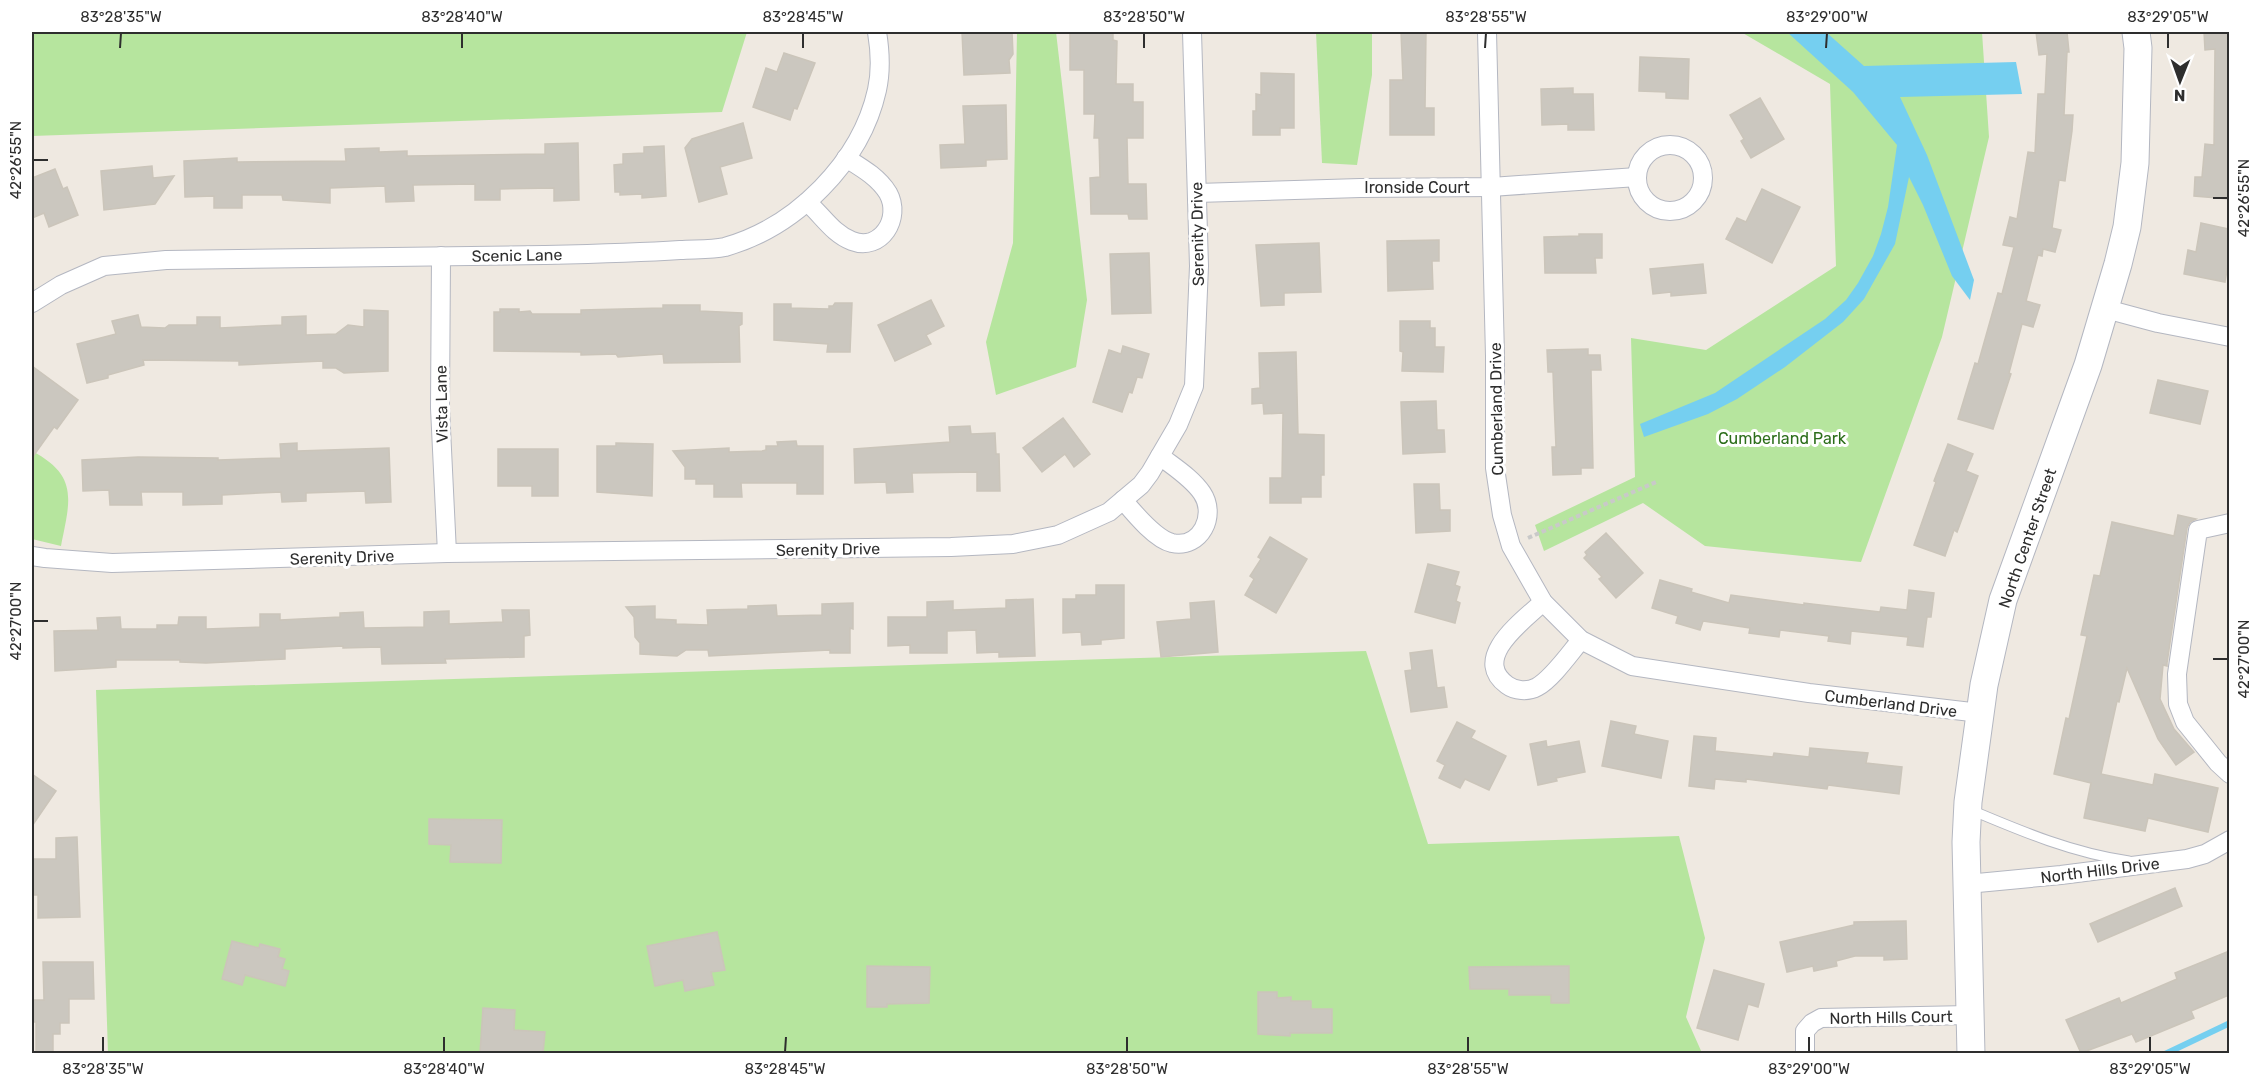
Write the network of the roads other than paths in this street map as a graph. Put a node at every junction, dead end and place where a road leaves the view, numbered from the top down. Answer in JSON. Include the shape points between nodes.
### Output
{"nodes":[{"id":1,"x":877,"y":32,"type":"edge"},
{"id":2,"x":1192,"y":32,"type":"edge"},
{"id":3,"x":1487,"y":32,"type":"edge"},
{"id":4,"x":2136,"y":32,"type":"edge"},
{"id":5,"x":846,"y":158,"type":"junction"},
{"id":6,"x":1637,"y":177,"type":"dead end"},
{"id":7,"x":1491,"y":187,"type":"junction"},
{"id":8,"x":1197,"y":193,"type":"junction"},
{"id":9,"x":807,"y":202,"type":"junction"},
{"id":10,"x":441,"y":256,"type":"junction"},
{"id":11,"x":32,"y":303,"type":"edge"},
{"id":12,"x":2106,"y":309,"type":"junction"},
{"id":13,"x":2229,"y":337,"type":"edge"},
{"id":14,"x":1160,"y":456,"type":"junction"},
{"id":15,"x":1124,"y":500,"type":"junction"},
{"id":16,"x":2229,"y":523,"type":"edge"},
{"id":17,"x":447,"y":553,"type":"junction"},
{"id":18,"x":32,"y":556,"type":"edge"},
{"id":19,"x":1543,"y":602,"type":"junction"},
{"id":20,"x":1581,"y":640,"type":"junction"},
{"id":21,"x":1980,"y":713,"type":"junction"},
{"id":22,"x":2229,"y":774,"type":"edge"},
{"id":23,"x":1968,"y":809,"type":"junction"},
{"id":24,"x":2229,"y":840,"type":"edge"},
{"id":25,"x":2152,"y":864,"type":"junction"},
{"id":26,"x":1966,"y":884,"type":"junction"},
{"id":27,"x":1970,"y":1015,"type":"junction"},
{"id":28,"x":1805,"y":1053,"type":"edge"},
{"id":29,"x":1971,"y":1053,"type":"edge"}],
"edges":[{"from":1,"to":5,"type":"street","name":"Scenic Lane","via":[[877,90],[858,139]]},
{"from":2,"to":8,"type":"street","name":"Serenity Drive"},
{"from":3,"to":7,"type":"street","name":"Cumberland Drive"},
{"from":4,"to":12,"type":"street","name":"North Center Street","via":[[2135,163],[2127,227]]},
{"from":5,"to":9,"type":"street","name":"Scenic Lane"},
{"from":5,"to":9,"type":"street","via":[[872,175],[887,192],[892,209],[886,232],[868,243],[850,240]]},
{"from":6,"to":7,"type":"street","name":"Ironside Court"},
{"from":7,"to":8,"type":"street","name":"Ironside Court"},
{"from":7,"to":19,"type":"street","name":"Cumberland Drive","via":[[1495,468],[1511,546]]},
{"from":8,"to":14,"type":"street","name":"Serenity Drive","via":[[1199,266],[1194,386]]},
{"from":9,"to":10,"type":"street","name":"Scenic Lane","via":[[761,232],[724,247]]},
{"from":10,"to":11,"type":"street","name":"Scenic Lane","via":[[166,260],[104,266]]},
{"from":10,"to":17,"type":"street","name":"Vista Lane","via":[[440,408]]},
{"from":12,"to":13,"type":"street"},
{"from":12,"to":21,"type":"street","name":"North Center Street","via":[[2003,600]]},
{"from":14,"to":15,"type":"street","name":"Serenity Drive","via":[[1141,485]]},
{"from":14,"to":15,"type":"street","via":[[1196,486],[1205,499],[1208,517],[1201,533],[1185,542],[1167,541]]},
{"from":15,"to":17,"type":"street","name":"Serenity Drive","via":[[1108,512],[1058,535],[1013,544]]},
{"from":16,"to":22,"type":"street","via":[[2198,530],[2177,674],[2178,704],[2185,722]]},
{"from":17,"to":18,"type":"street","name":"Serenity Drive","via":[[112,562]]},
{"from":19,"to":20,"type":"street","name":"Cumberland Drive"},
{"from":19,"to":20,"type":"street","via":[[1496,650],[1495,668],[1504,683],[1522,690],[1537,688]]},
{"from":20,"to":21,"type":"street","name":"Cumberland Drive","via":[[1632,666],[1809,693]]},
{"from":21,"to":23,"type":"street","name":"North Center Street"},
{"from":23,"to":25,"type":"lane","via":[[2074,850]]},
{"from":23,"to":26,"type":"street","name":"North Center Street"},
{"from":24,"to":25,"type":"street","name":"North Hills Drive","via":[[2205,854]]},
{"from":25,"to":26,"type":"street","name":"North Hills Drive"},
{"from":26,"to":27,"type":"street","name":"North Center Street"},
{"from":27,"to":28,"type":"street","name":"North Hills Court","via":[[1821,1018],[1805,1031]]},
{"from":27,"to":29,"type":"street","name":"North Center Street"}]}
